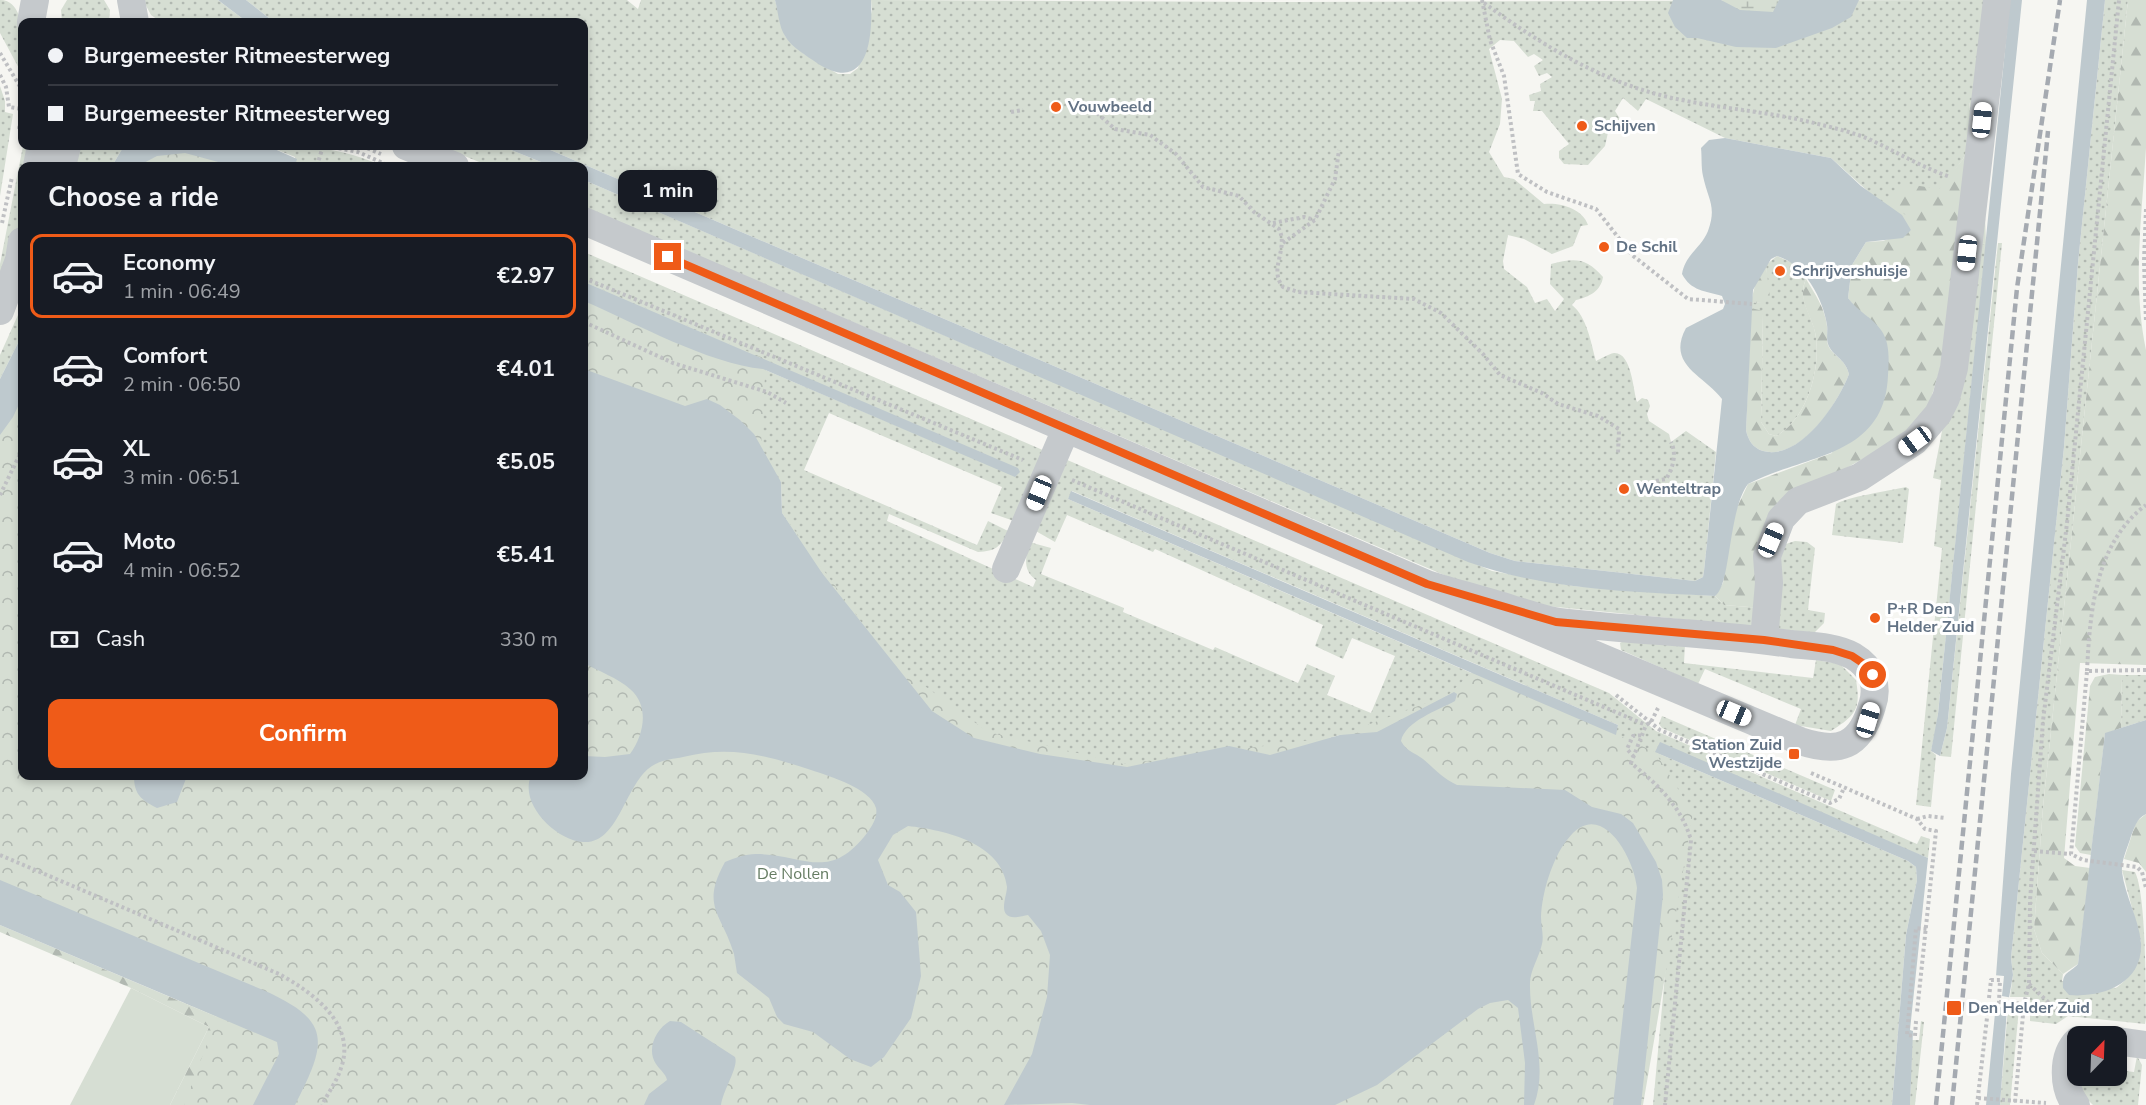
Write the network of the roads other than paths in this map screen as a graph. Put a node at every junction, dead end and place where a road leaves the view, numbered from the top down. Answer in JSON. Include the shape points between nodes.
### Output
{"nodes":[{"id":1,"x":131,"y":0,"type":"edge"},
{"id":2,"x":1997,"y":0,"type":"edge"},
{"id":3,"x":134,"y":18,"type":"edge"},
{"id":4,"x":416,"y":150,"type":"edge"},
{"id":5,"x":445,"y":162,"type":"edge"},
{"id":6,"x":588,"y":223,"type":"edge"},
{"id":7,"x":18,"y":263,"type":"edge"},
{"id":8,"x":18,"y":294,"type":"edge"},
{"id":9,"x":0,"y":311,"type":"edge"},
{"id":10,"x":0,"y":329,"type":"edge"},
{"id":11,"x":1066,"y":429,"type":"junction"},
{"id":12,"x":1006,"y":569,"type":"dead end"},
{"id":13,"x":1427,"y":584,"type":"junction"},
{"id":14,"x":1764,"y":640,"type":"junction"},
{"id":15,"x":2127,"y":1043,"type":"edge"},
{"id":16,"x":2146,"y":1046,"type":"edge"},
{"id":17,"x":2067,"y":1075,"type":"edge"},
{"id":18,"x":2076,"y":1105,"type":"edge"}],
"edges":[{"from":1,"to":3,"type":"street"},
{"from":2,"to":14,"type":"street","via":[[1954,368],[1946,398],[1930,427],[1915,441],[1860,477],[1798,501],[1781,519],[1767,556]]},
{"from":4,"to":5,"type":"street"},
{"from":6,"to":11,"type":"street"},
{"from":7,"to":9,"type":"street"},
{"from":8,"to":10,"type":"street"},
{"from":11,"to":12,"type":"street"},
{"from":11,"to":13,"type":"street"},
{"from":13,"to":14,"type":"street","via":[[1556,622]]},
{"from":13,"to":14,"type":"street","via":[[1800,741],[1840,747],[1854,741],[1863,732],[1874,701],[1873,675],[1864,664],[1833,650]]},
{"from":15,"to":16,"type":"street"},
{"from":17,"to":18,"type":"street","via":[[2068,1095]]}]}
